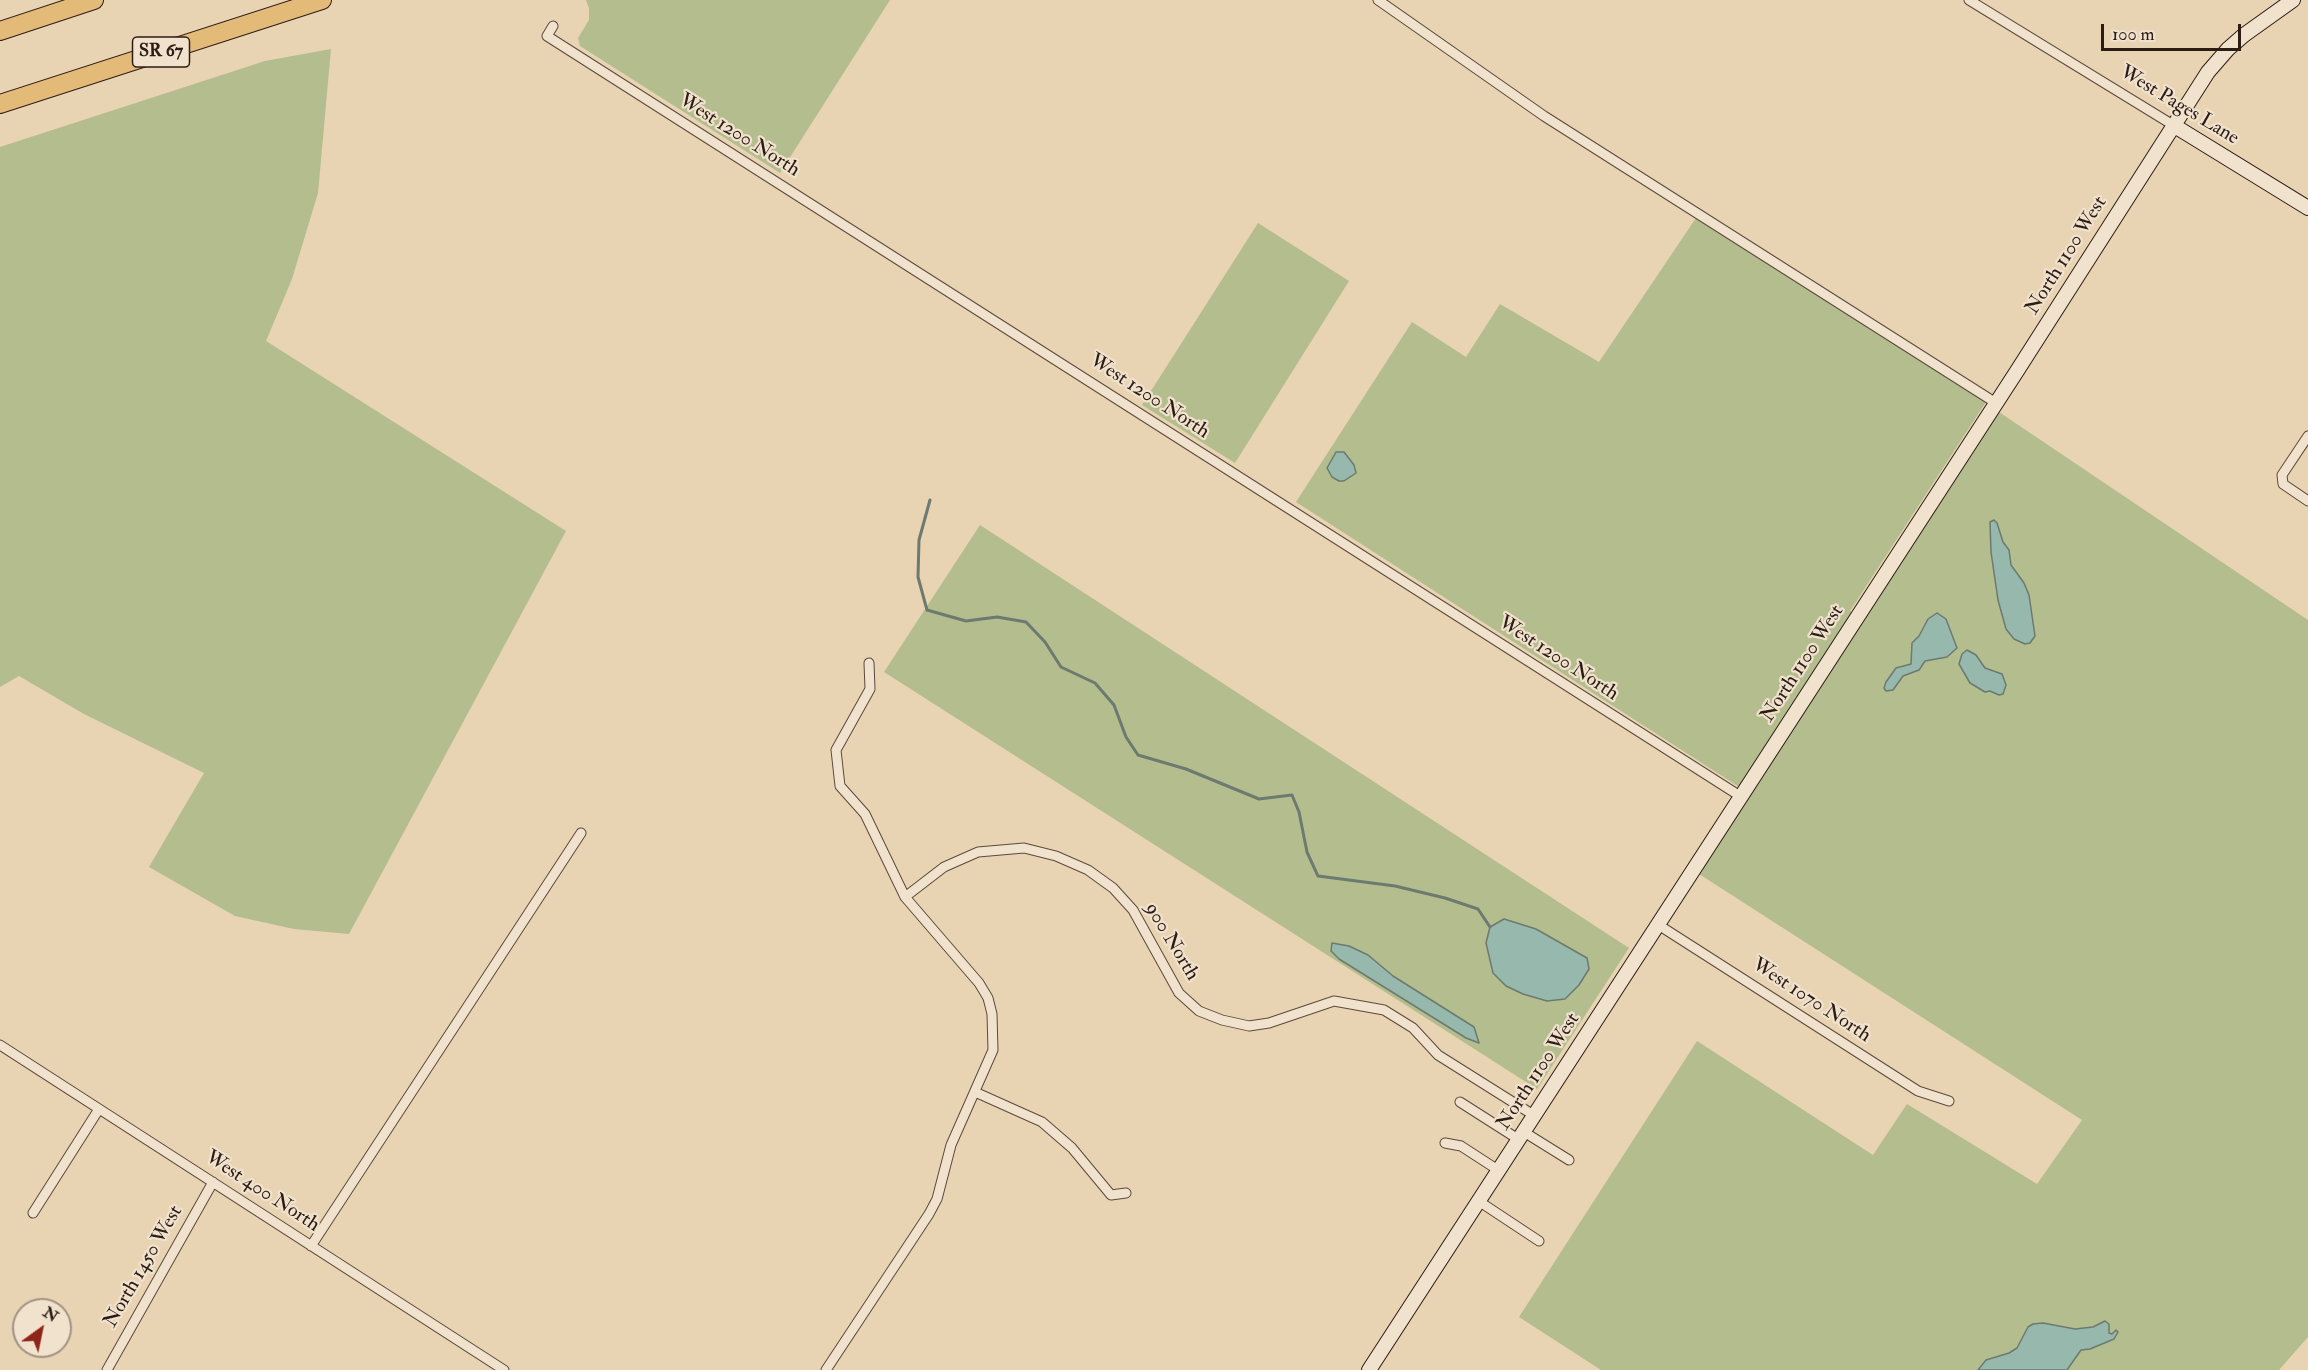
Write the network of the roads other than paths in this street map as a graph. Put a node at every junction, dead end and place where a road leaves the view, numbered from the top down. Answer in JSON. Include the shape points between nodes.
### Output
{"nodes":[{"id":1,"x":94,"y":0,"type":"edge"},
{"id":2,"x":322,"y":0,"type":"edge"},
{"id":3,"x":1378,"y":0,"type":"edge"},
{"id":4,"x":1969,"y":0,"type":"edge"},
{"id":5,"x":2293,"y":0,"type":"edge"},
{"id":6,"x":553,"y":26,"type":"dead end"},
{"id":7,"x":0,"y":31,"type":"edge"},
{"id":8,"x":0,"y":104,"type":"edge"},
{"id":9,"x":2173,"y":125,"type":"junction"},
{"id":10,"x":2308,"y":208,"type":"edge"},
{"id":11,"x":1996,"y":403,"type":"junction"},
{"id":12,"x":2308,"y":436,"type":"edge"},
{"id":13,"x":2308,"y":501,"type":"edge"},
{"id":14,"x":869,"y":663,"type":"dead end"},
{"id":15,"x":1740,"y":796,"type":"junction"},
{"id":16,"x":581,"y":833,"type":"dead end"},
{"id":17,"x":905,"y":897,"type":"junction"},
{"id":18,"x":1657,"y":924,"type":"junction"},
{"id":19,"x":0,"y":1045,"type":"edge"},
{"id":20,"x":975,"y":1092,"type":"junction"},
{"id":21,"x":1950,"y":1101,"type":"dead end"},
{"id":22,"x":1460,"y":1102,"type":"dead end"},
{"id":23,"x":99,"y":1109,"type":"junction"},
{"id":24,"x":1535,"y":1116,"type":"junction"},
{"id":25,"x":1521,"y":1136,"type":"junction"},
{"id":26,"x":1445,"y":1143,"type":"dead end"},
{"id":27,"x":1569,"y":1160,"type":"dead end"},
{"id":28,"x":1498,"y":1170,"type":"junction"},
{"id":29,"x":213,"y":1182,"type":"junction"},
{"id":30,"x":1126,"y":1193,"type":"dead end"},
{"id":31,"x":1477,"y":1200,"type":"junction"},
{"id":32,"x":33,"y":1213,"type":"dead end"},
{"id":33,"x":1539,"y":1241,"type":"dead end"},
{"id":34,"x":311,"y":1246,"type":"junction"},
{"id":35,"x":107,"y":1370,"type":"edge"},
{"id":36,"x":504,"y":1370,"type":"edge"},
{"id":37,"x":826,"y":1370,"type":"edge"},
{"id":38,"x":1369,"y":1370,"type":"edge"}],
"edges":[{"from":1,"to":7,"type":"highway"},
{"from":2,"to":8,"type":"highway","number":"SR 67"},
{"from":3,"to":11,"type":"street","via":[[1544,116]]},
{"from":4,"to":9,"type":"street","name":"West Pages Lane"},
{"from":5,"to":9,"type":"street","name":"North 1100 West","via":[[2228,49]]},
{"from":6,"to":15,"type":"street","name":"West 1200 North","via":[[547,36]]},
{"from":9,"to":10,"type":"street","name":"West Pages Lane"},
{"from":9,"to":11,"type":"street","name":"North 1100 West"},
{"from":11,"to":15,"type":"street","name":"North 1100 West"},
{"from":12,"to":13,"type":"street","via":[[2282,475],[2283,484]]},
{"from":14,"to":17,"type":"street","via":[[870,689],[836,750],[840,786],[865,814]]},
{"from":15,"to":18,"type":"street","name":"North 1100 West"},
{"from":16,"to":34,"type":"street"},
{"from":17,"to":20,"type":"street","via":[[988,998],[993,1050]]},
{"from":17,"to":24,"type":"street","name":"900 North","via":[[944,867],[978,852],[1024,848],[1056,856],[1088,870],[1113,888],[1133,910],[1179,993],[1199,1011],[1249,1026],[1334,1001],[1384,1010],[1413,1028],[1438,1055]]},
{"from":18,"to":21,"type":"street","name":"West 1070 North","via":[[1918,1091]]},
{"from":18,"to":24,"type":"street","name":"North 1100 West"},
{"from":19,"to":23,"type":"street","name":"West 400 North"},
{"from":20,"to":30,"type":"street","via":[[1042,1122],[1072,1148],[1111,1195]]},
{"from":20,"to":37,"type":"street","via":[[951,1145],[929,1214]]},
{"from":22,"to":25,"type":"street"},
{"from":23,"to":29,"type":"street","name":"West 400 North"},
{"from":23,"to":32,"type":"street"},
{"from":24,"to":25,"type":"street","name":"North 1100 West"},
{"from":25,"to":27,"type":"street"},
{"from":25,"to":28,"type":"street","name":"North 1100 West"},
{"from":26,"to":28,"type":"street","via":[[1461,1146]]},
{"from":28,"to":31,"type":"street","name":"North 1100 West"},
{"from":29,"to":34,"type":"street","name":"West 400 North"},
{"from":29,"to":35,"type":"street","name":"North 1450 West"},
{"from":31,"to":33,"type":"street"},
{"from":31,"to":38,"type":"street","name":"North 1100 West"},
{"from":34,"to":36,"type":"street","name":"West 400 North"}]}
